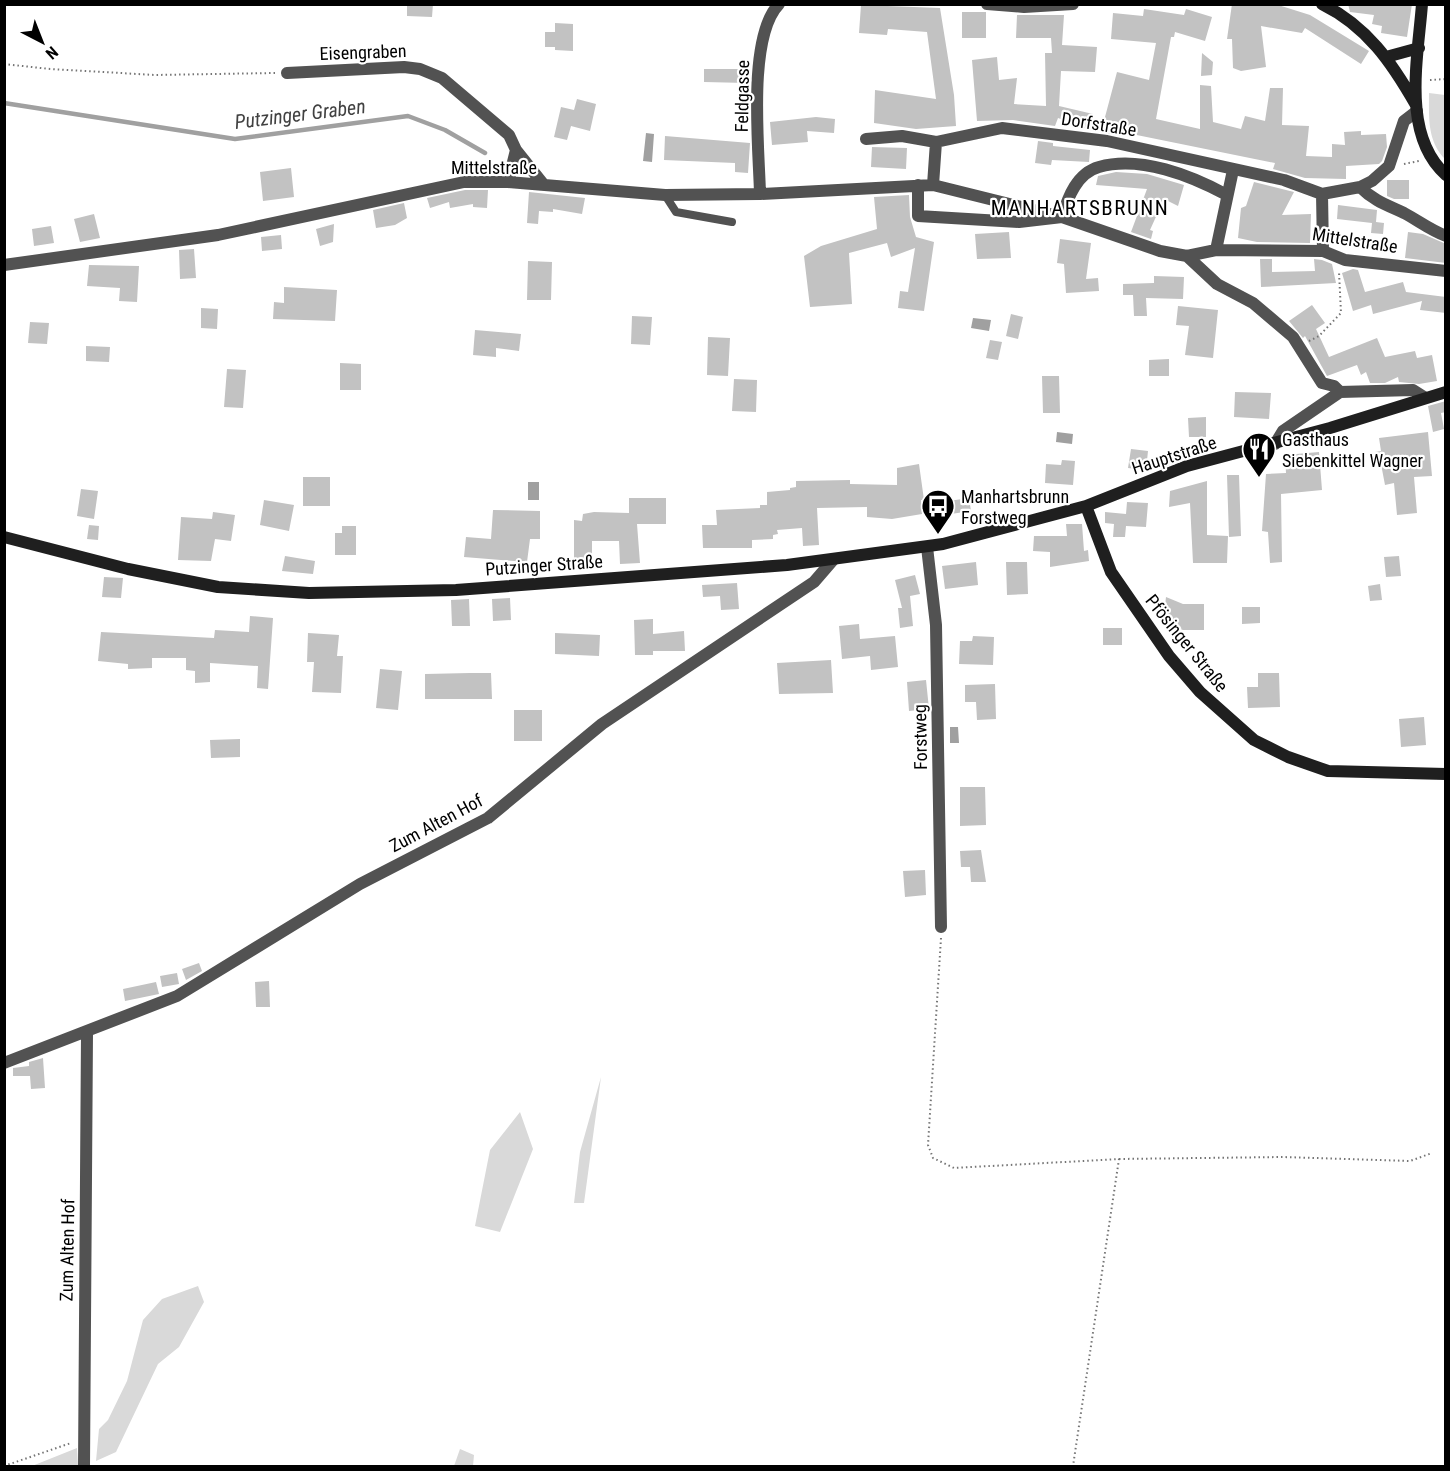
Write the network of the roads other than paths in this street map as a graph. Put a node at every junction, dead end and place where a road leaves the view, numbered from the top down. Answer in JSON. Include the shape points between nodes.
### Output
{"nodes":[{"id":1,"x":779,"y":4,"type":"edge"},
{"id":2,"x":987,"y":4,"type":"edge"},
{"id":3,"x":1073,"y":4,"type":"edge"},
{"id":4,"x":1322,"y":4,"type":"edge"},
{"id":5,"x":1422,"y":4,"type":"edge"},
{"id":6,"x":1419,"y":48,"type":"junction"},
{"id":7,"x":1386,"y":57,"type":"junction"},
{"id":8,"x":287,"y":73,"type":"road end"},
{"id":9,"x":1417,"y":108,"type":"junction"},
{"id":10,"x":866,"y":139,"type":"dead end"},
{"id":11,"x":936,"y":142,"type":"junction"},
{"id":12,"x":516,"y":150,"type":"junction"},
{"id":13,"x":1233,"y":170,"type":"junction"},
{"id":14,"x":1444,"y":172,"type":"edge"},
{"id":15,"x":508,"y":182,"type":"junction"},
{"id":16,"x":918,"y":184,"type":"junction"},
{"id":17,"x":544,"y":185,"type":"junction"},
{"id":18,"x":933,"y":185,"type":"junction"},
{"id":19,"x":1360,"y":187,"type":"junction"},
{"id":20,"x":759,"y":194,"type":"junction"},
{"id":21,"x":1322,"y":194,"type":"junction"},
{"id":22,"x":664,"y":195,"type":"junction"},
{"id":23,"x":1227,"y":195,"type":"junction"},
{"id":24,"x":1062,"y":217,"type":"junction"},
{"id":25,"x":732,"y":222,"type":"dead end"},
{"id":26,"x":1446,"y":236,"type":"edge"},
{"id":27,"x":1216,"y":250,"type":"junction"},
{"id":28,"x":1323,"y":251,"type":"junction"},
{"id":29,"x":1188,"y":256,"type":"junction"},
{"id":30,"x":4,"y":265,"type":"edge"},
{"id":31,"x":1446,"y":271,"type":"edge"},
{"id":32,"x":1340,"y":392,"type":"junction"},
{"id":33,"x":1446,"y":392,"type":"edge"},
{"id":34,"x":1424,"y":397,"type":"junction"},
{"id":35,"x":1275,"y":444,"type":"junction"},
{"id":36,"x":1086,"y":506,"type":"junction"},
{"id":37,"x":4,"y":537,"type":"edge"},
{"id":38,"x":927,"y":547,"type":"junction"},
{"id":39,"x":833,"y":560,"type":"junction"},
{"id":40,"x":1446,"y":774,"type":"edge"},
{"id":41,"x":942,"y":927,"type":"road end"},
{"id":42,"x":87,"y":1033,"type":"junction"},
{"id":43,"x":4,"y":1063,"type":"edge"},
{"id":44,"x":84,"y":1467,"type":"edge"}],
"edges":[{"from":1,"to":20,"type":"street","name":"Feldgasse","via":[[762,37]]},
{"from":2,"to":3,"type":"street"},
{"from":4,"to":7,"type":"street","via":[[1364,32]]},
{"from":5,"to":6,"type":"street"},
{"from":6,"to":7,"type":"street"},
{"from":6,"to":9,"type":"street"},
{"from":7,"to":9,"type":"street"},
{"from":8,"to":12,"type":"street","name":"Eisengraben","via":[[420,69],[442,78],[478,107],[509,135]]},
{"from":9,"to":14,"type":"street","via":[[1420,139],[1431,160]]},
{"from":9,"to":19,"type":"street","via":[[1404,121],[1389,166]]},
{"from":10,"to":11,"type":"street","name":"Dorfstraße","via":[[902,136]]},
{"from":11,"to":13,"type":"street","name":"Dorfstraße","via":[[1002,128],[1107,141]]},
{"from":11,"to":18,"type":"street"},
{"from":12,"to":15,"type":"street"},
{"from":12,"to":17,"type":"street","name":"Eisengraben"},
{"from":13,"to":21,"type":"street","name":"Dorfstraße","via":[[1284,180]]},
{"from":13,"to":23,"type":"street"},
{"from":15,"to":17,"type":"street","name":"Mittelstraße"},
{"from":15,"to":30,"type":"street","name":"Mittelstraße","via":[[437,186],[218,235]]},
{"from":16,"to":18,"type":"street","name":"Mittelstraße"},
{"from":16,"to":20,"type":"street","name":"Mittelstraße"},
{"from":16,"to":24,"type":"street","name":"Mittelstraße","via":[[918,216],[1019,222]]},
{"from":17,"to":22,"type":"street","name":"Mittelstraße"},
{"from":18,"to":24,"type":"street","name":"Mittelstraße"},
{"from":19,"to":21,"type":"street"},
{"from":19,"to":26,"type":"street","via":[[1372,199]]},
{"from":20,"to":22,"type":"street","name":"Mittelstraße"},
{"from":21,"to":28,"type":"street"},
{"from":22,"to":25,"type":"lane","via":[[676,212]]},
{"from":23,"to":24,"type":"street","name":"Dorfstraße","via":[[1200,180],[1132,164],[1098,167],[1074,188]]},
{"from":23,"to":27,"type":"street"},
{"from":24,"to":29,"type":"street","name":"Mittelstraße","via":[[1160,251]]},
{"from":27,"to":28,"type":"street","name":"Mittelstraße"},
{"from":27,"to":29,"type":"street","name":"Mittelstraße"},
{"from":28,"to":31,"type":"street","name":"Mittelstraße","via":[[1345,260]]},
{"from":29,"to":32,"type":"street","via":[[1217,284],[1253,303],[1293,337],[1322,384],[1334,386]]},
{"from":32,"to":34,"type":"street","name":"Hauptstraße","via":[[1413,390]]},
{"from":32,"to":35,"type":"street","via":[[1282,431]]},
{"from":33,"to":34,"type":"street","name":"Hauptstraße"},
{"from":34,"to":35,"type":"street","name":"Hauptstraße"},
{"from":35,"to":36,"type":"street","name":"Hauptstraße","via":[[1187,466]]},
{"from":36,"to":38,"type":"street","name":"Putzinger Straße"},
{"from":36,"to":40,"type":"street","name":"Pfösinger Straße","via":[[1112,573],[1169,656],[1200,693],[1254,740],[1328,771]]},
{"from":37,"to":39,"type":"street","name":"Putzinger Straße","via":[[218,587],[309,593],[456,590]]},
{"from":38,"to":39,"type":"street","name":"Putzinger Straße"},
{"from":38,"to":41,"type":"street","name":"Forstweg","via":[[936,625]]},
{"from":39,"to":42,"type":"street","name":"Zum Alten Hof","via":[[814,582],[602,724],[488,818],[360,884],[177,996]]},
{"from":42,"to":43,"type":"street","name":"Zum Alten Hof"},
{"from":42,"to":44,"type":"street","name":"Zum Alten Hof"}]}
